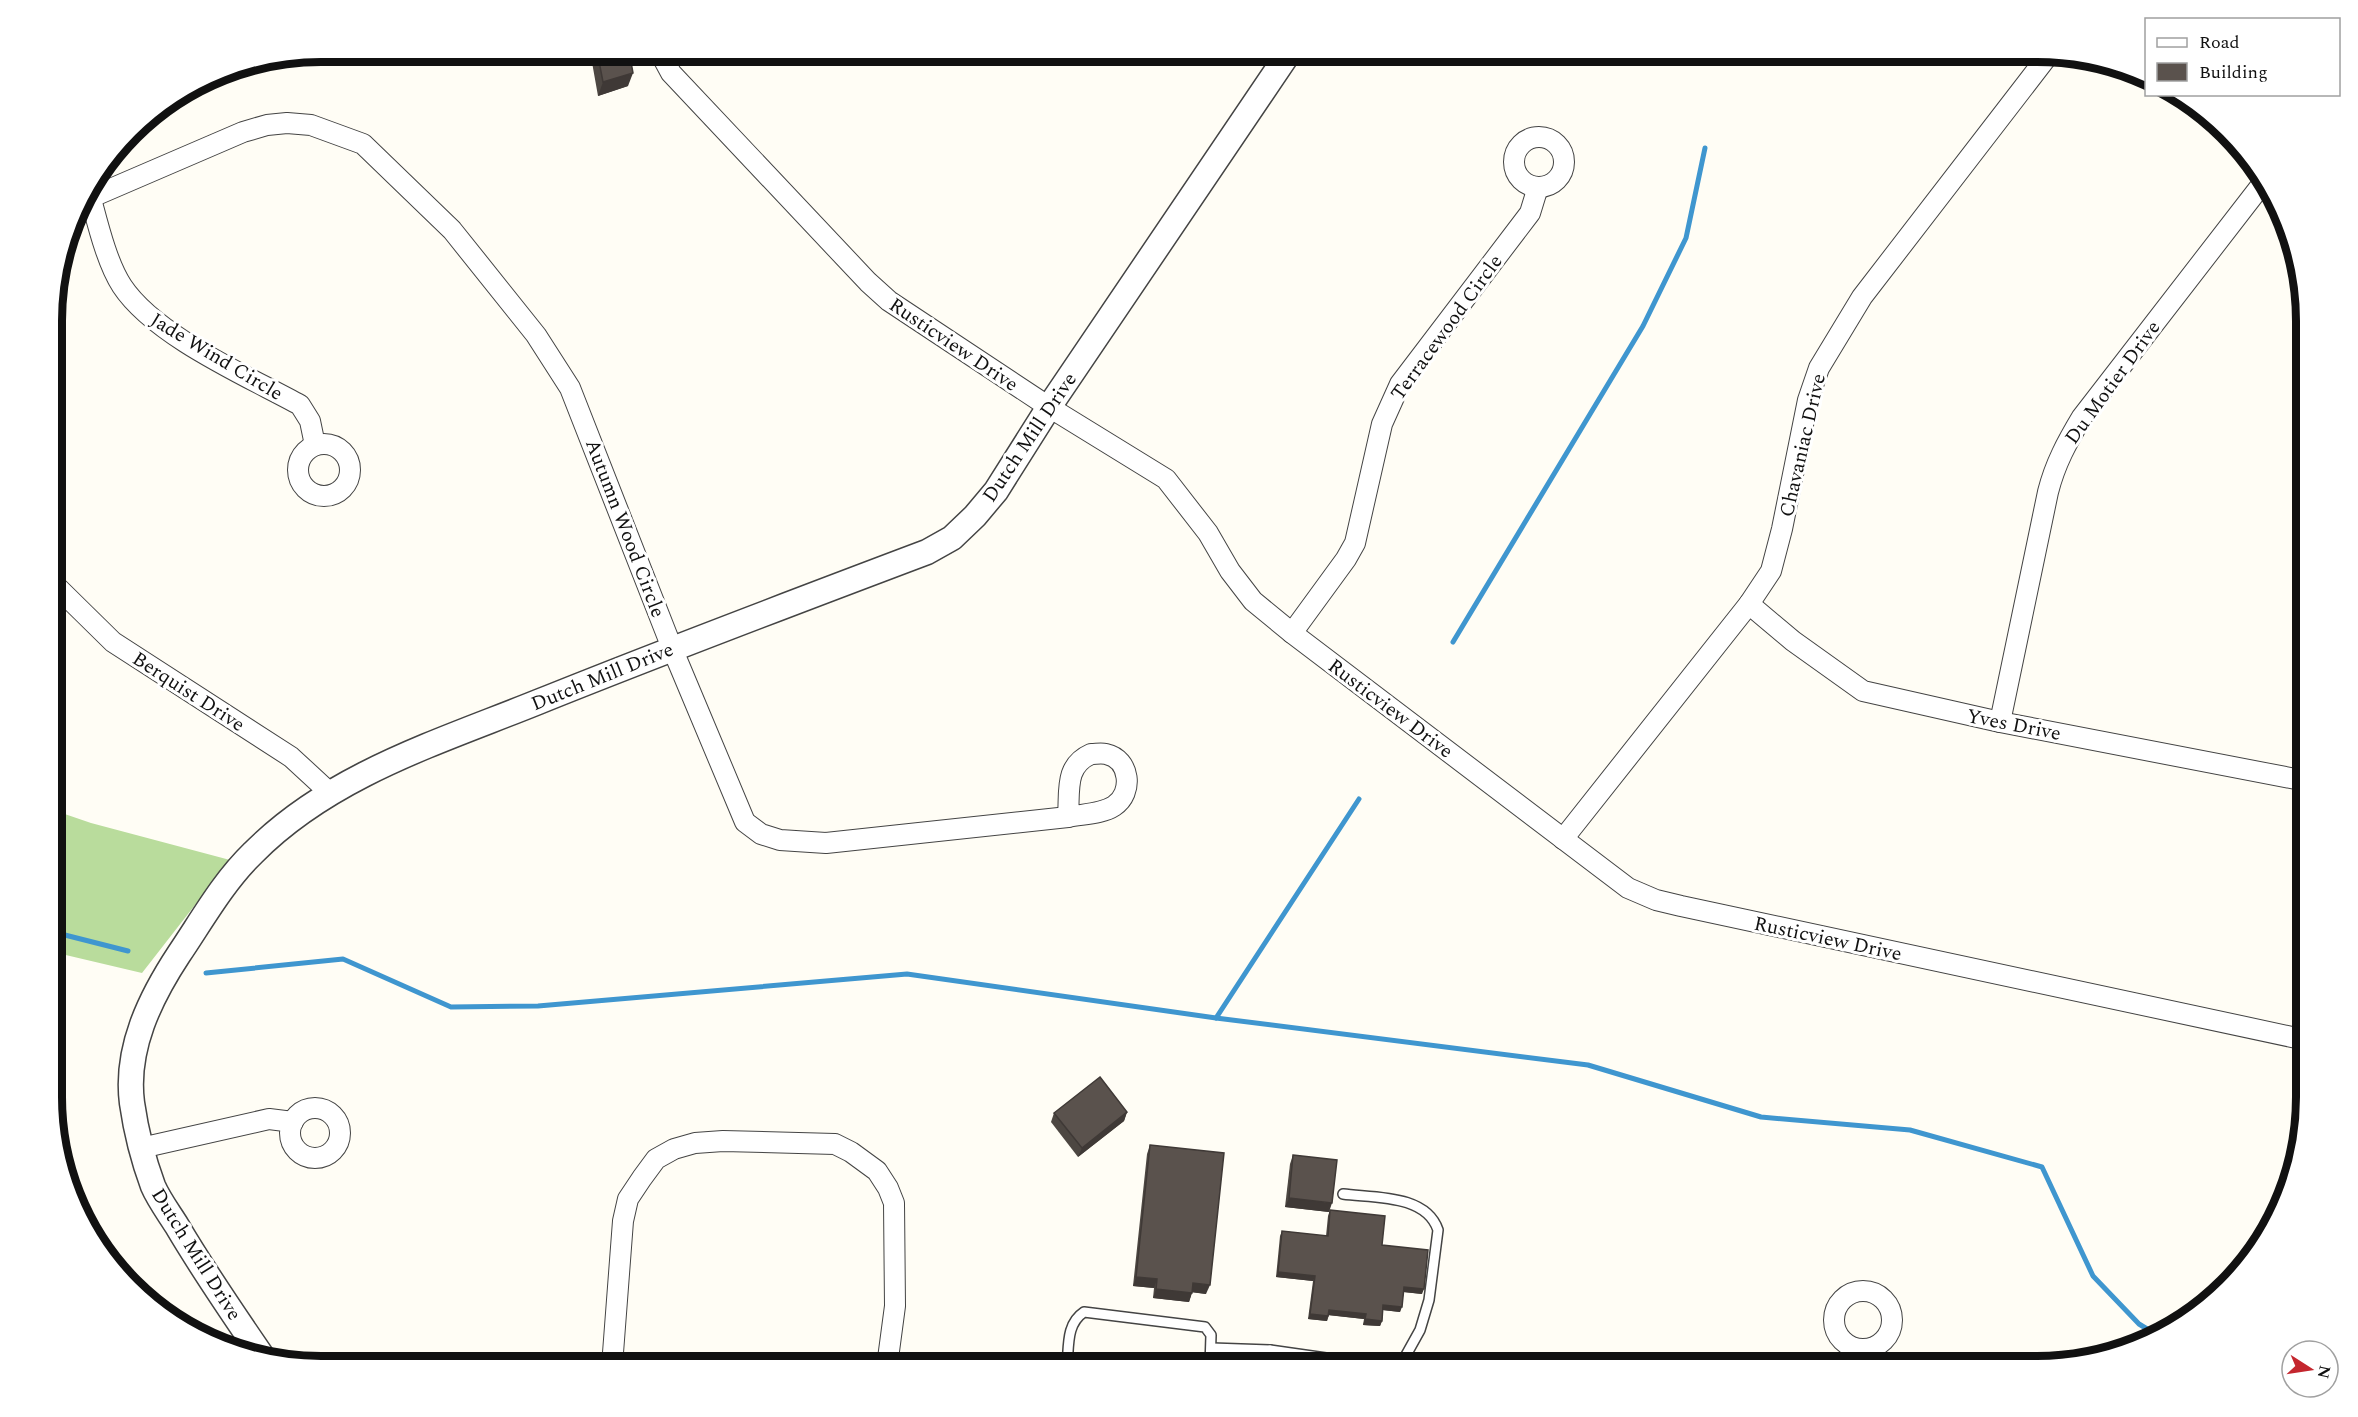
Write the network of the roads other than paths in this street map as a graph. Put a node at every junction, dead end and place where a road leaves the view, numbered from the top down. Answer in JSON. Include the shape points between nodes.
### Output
{"nodes":[{"id":1,"x":666,"y":62,"type":"edge"},
{"id":2,"x":1283,"y":62,"type":"edge"},
{"id":3,"x":2042,"y":62,"type":"edge"},
{"id":4,"x":1538,"y":187,"type":"dead end"},
{"id":5,"x":2260,"y":187,"type":"edge"},
{"id":6,"x":92,"y":198,"type":"edge"},
{"id":7,"x":88,"y":207,"type":"edge"},
{"id":8,"x":1050,"y":407,"type":"junction"},
{"id":9,"x":315,"y":445,"type":"dead end"},
{"id":10,"x":62,"y":592,"type":"edge"},
{"id":11,"x":1749,"y":604,"type":"junction"},
{"id":12,"x":1292,"y":633,"type":"junction"},
{"id":13,"x":672,"y":648,"type":"junction"},
{"id":14,"x":2000,"y":722,"type":"junction"},
{"id":15,"x":2296,"y":779,"type":"edge"},
{"id":16,"x":330,"y":793,"type":"junction"},
{"id":17,"x":1068,"y":817,"type":"dead end"},
{"id":18,"x":1563,"y":839,"type":"junction"},
{"id":19,"x":2296,"y":1038,"type":"edge"},
{"id":20,"x":292,"y":1122,"type":"dead end"},
{"id":21,"x":141,"y":1148,"type":"junction"},
{"id":22,"x":1343,"y":1194,"type":"dead end"},
{"id":23,"x":256,"y":1348,"type":"edge"},
{"id":24,"x":1212,"y":1348,"type":"junction"},
{"id":25,"x":1270,"y":1350,"type":"junction"},
{"id":26,"x":613,"y":1356,"type":"edge"},
{"id":27,"x":889,"y":1356,"type":"edge"},
{"id":28,"x":1068,"y":1356,"type":"edge"},
{"id":29,"x":1211,"y":1356,"type":"edge"},
{"id":30,"x":1269,"y":1356,"type":"edge"},
{"id":31,"x":1312,"y":1356,"type":"edge"},
{"id":32,"x":1406,"y":1356,"type":"edge"}],
"edges":[{"from":1,"to":8,"type":"street","name":"Rusticview Drive","via":[[671,74],[889,302]]},
{"from":2,"to":8,"type":"street","name":"Dutch Mill Drive"},
{"from":3,"to":11,"type":"street","name":"Chavaniac Drive","via":[[1869,287],[1819,368],[1808,400],[1771,571]]},
{"from":4,"to":12,"type":"street","name":"Terracewood Circle","via":[[1530,213],[1400,384],[1382,424],[1355,543]]},
{"from":5,"to":14,"type":"street","name":"Du Motier Drive","via":[[2082,417],[2054,467]]},
{"from":6,"to":13,"type":"street","name":"Autumn Wood Circle","via":[[267,125],[311,125],[363,144],[452,230],[536,335],[570,388]]},
{"from":7,"to":9,"type":"street","name":"Jade Wind Circle","via":[[121,284],[139,307],[186,342],[300,405],[310,421]]},
{"from":8,"to":12,"type":"street","name":"Rusticview Drive","via":[[1166,479],[1253,601]]},
{"from":8,"to":13,"type":"street","name":"Dutch Mill Drive","via":[[996,491],[952,538],[927,552]]},
{"from":10,"to":16,"type":"street","name":"Berquist Drive","via":[[113,642],[291,757]]},
{"from":11,"to":14,"type":"street","name":"Yves Drive","via":[[1863,691]]},
{"from":11,"to":18,"type":"street","name":"Chavaniac Drive"},
{"from":12,"to":18,"type":"street","name":"Rusticview Drive"},
{"from":13,"to":16,"type":"street","name":"Dutch Mill Drive","via":[[377,767]]},
{"from":13,"to":17,"type":"street","name":"Autumn Wood Circle","via":[[745,822],[762,834],[780,840],[826,843]]},
{"from":14,"to":15,"type":"street","name":"Yves Drive"},
{"from":16,"to":21,"type":"street","name":"Dutch Mill Drive","via":[[254,852],[231,878],[162,979],[135,1044],[131,1100]]},
{"from":18,"to":19,"type":"street","name":"Rusticview Drive","via":[[1628,888],[1656,900]]},
{"from":20,"to":21,"type":"street","via":[[269,1119]]},
{"from":21,"to":23,"type":"street","name":"Dutch Mill Drive","via":[[154,1190]]},
{"from":22,"to":32,"type":"lane","via":[[1401,1200],[1435,1220],[1438,1230],[1430,1300]]},
{"from":24,"to":25,"type":"lane"},
{"from":24,"to":28,"type":"lane","via":[[1211,1335],[1205,1327],[1083,1312],[1071,1326]]},
{"from":24,"to":29,"type":"lane"},
{"from":25,"to":30,"type":"lane"},
{"from":25,"to":31,"type":"lane"},
{"from":26,"to":27,"type":"street","via":[[628,1199],[656,1159],[694,1143],[723,1141],[835,1144],[877,1171],[894,1203],[896,1223],[895,1306]]}]}
